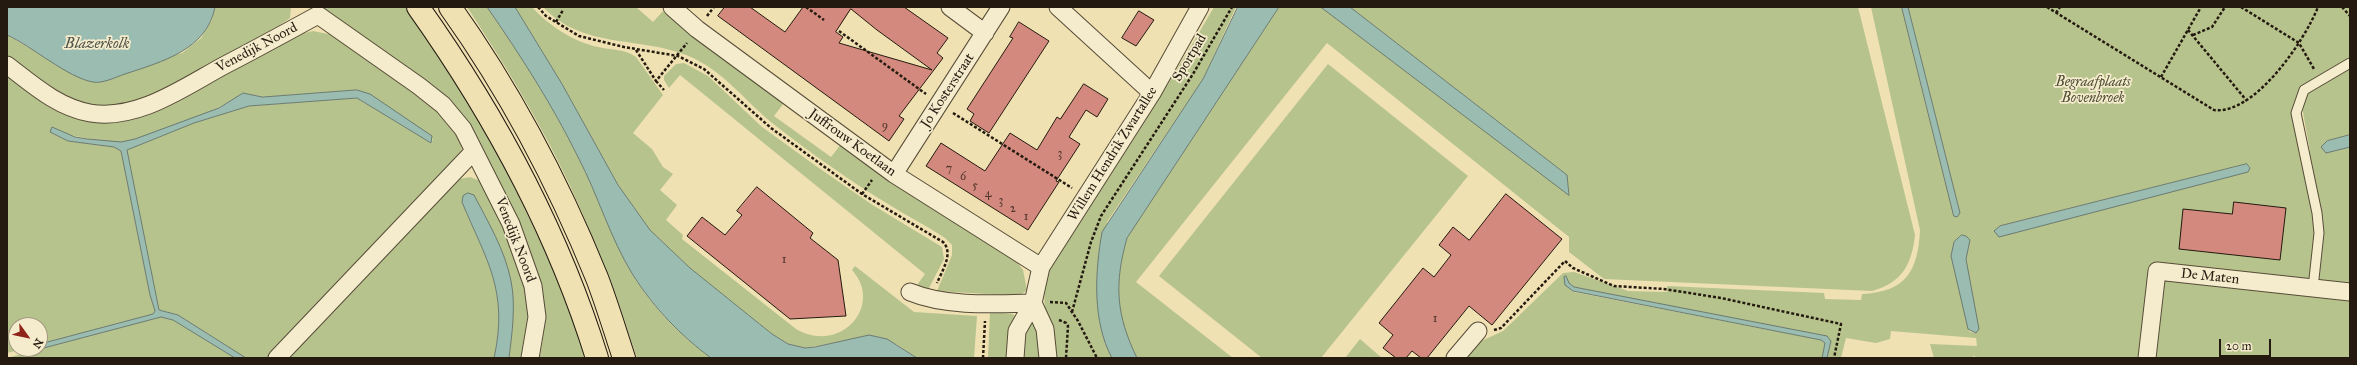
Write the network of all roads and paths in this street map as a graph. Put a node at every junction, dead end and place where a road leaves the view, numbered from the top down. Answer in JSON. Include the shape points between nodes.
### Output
{"nodes":[{"id":1,"x":418,"y":7,"type":"edge"},
{"id":2,"x":450,"y":7,"type":"edge"},
{"id":3,"x":538,"y":7,"type":"edge"},
{"id":4,"x":672,"y":7,"type":"edge"},
{"id":5,"x":806,"y":7,"type":"edge"},
{"id":6,"x":950,"y":7,"type":"edge"},
{"id":7,"x":1001,"y":7,"type":"edge"},
{"id":8,"x":1058,"y":7,"type":"edge"},
{"id":9,"x":1200,"y":7,"type":"edge"},
{"id":10,"x":1232,"y":7,"type":"edge"},
{"id":11,"x":2046,"y":7,"type":"edge"},
{"id":12,"x":2060,"y":7,"type":"edge"},
{"id":13,"x":2201,"y":7,"type":"edge"},
{"id":14,"x":2225,"y":7,"type":"edge"},
{"id":15,"x":2241,"y":7,"type":"edge"},
{"id":16,"x":2318,"y":7,"type":"edge"},
{"id":17,"x":2342,"y":7,"type":"edge"},
{"id":18,"x":563,"y":10,"type":"dead end"},
{"id":19,"x":314,"y":11,"type":"edge"},
{"id":20,"x":2056,"y":13,"type":"junction"},
{"id":21,"x":2350,"y":16,"type":"edge"},
{"id":22,"x":824,"y":20,"type":"dead end"},
{"id":23,"x":556,"y":22,"type":"junction"},
{"id":24,"x":697,"y":29,"type":"junction"},
{"id":25,"x":2188,"y":30,"type":"junction"},
{"id":26,"x":839,"y":31,"type":"dead end"},
{"id":27,"x":985,"y":33,"type":"junction"},
{"id":28,"x":2193,"y":35,"type":"junction"},
{"id":29,"x":2298,"y":43,"type":"junction"},
{"id":30,"x":636,"y":49,"type":"junction"},
{"id":31,"x":678,"y":56,"type":"junction"},
{"id":32,"x":2350,"y":63,"type":"edge"},
{"id":33,"x":7,"y":65,"type":"edge"},
{"id":34,"x":2160,"y":77,"type":"junction"},
{"id":35,"x":2320,"y":80,"type":"junction"},
{"id":36,"x":656,"y":81,"type":"junction"},
{"id":37,"x":664,"y":90,"type":"dead end"},
{"id":38,"x":1152,"y":93,"type":"junction"},
{"id":39,"x":2247,"y":101,"type":"junction"},
{"id":40,"x":939,"y":104,"type":"junction"},
{"id":41,"x":474,"y":151,"type":"junction"},
{"id":42,"x":894,"y":174,"type":"junction"},
{"id":43,"x":1086,"y":196,"type":"junction"},
{"id":44,"x":1041,"y":267,"type":"junction"},
{"id":45,"x":2313,"y":288,"type":"junction"},
{"id":46,"x":910,"y":292,"type":"dead end"},
{"id":47,"x":2350,"y":292,"type":"edge"},
{"id":48,"x":930,"y":298,"type":"junction"},
{"id":49,"x":1033,"y":303,"type":"junction"},
{"id":50,"x":986,"y":304,"type":"junction"},
{"id":51,"x":1072,"y":312,"type":"junction"},
{"id":52,"x":1478,"y":331,"type":"joint"},
{"id":53,"x":277,"y":358,"type":"edge"},
{"id":54,"x":530,"y":358,"type":"edge"},
{"id":55,"x":597,"y":358,"type":"edge"},
{"id":56,"x":624,"y":358,"type":"edge"},
{"id":57,"x":983,"y":358,"type":"edge"},
{"id":58,"x":1015,"y":358,"type":"edge"},
{"id":59,"x":1048,"y":358,"type":"edge"},
{"id":60,"x":1096,"y":358,"type":"edge"},
{"id":61,"x":1455,"y":358,"type":"edge"},
{"id":62,"x":1834,"y":358,"type":"edge"},
{"id":63,"x":2147,"y":358,"type":"edge"}],
"edges":[{"from":1,"to":55,"type":"main road","via":[[480,99],[516,164],[545,224]]},
{"from":2,"to":56,"type":"main road","via":[[500,82],[541,154],[597,279]]},
{"from":3,"to":23,"type":"path"},
{"from":4,"to":24,"type":"street","name":"Juffrouw Koetlaan"},
{"from":5,"to":22,"type":"path"},
{"from":6,"to":27,"type":"street"},
{"from":7,"to":27,"type":"street","name":"Jo Kosterstraat"},
{"from":8,"to":38,"type":"street"},
{"from":9,"to":38,"type":"street","name":"Willem Hendrik Zwartallee"},
{"from":10,"to":51,"type":"path","name":"Sportpad","via":[[1193,74],[1101,216],[1091,242]]},
{"from":11,"to":20,"type":"path"},
{"from":12,"to":20,"type":"path"},
{"from":13,"to":25,"type":"path"},
{"from":14,"to":28,"type":"path","via":[[2212,27]]},
{"from":15,"to":29,"type":"path"},
{"from":16,"to":29,"type":"path"},
{"from":17,"to":21,"type":"path"},
{"from":18,"to":23,"type":"path"},
{"from":19,"to":33,"type":"street","name":"Venedijk Noord","via":[[152,104],[121,113],[89,113],[61,103]]},
{"from":19,"to":41,"type":"street","name":"Venedijk Noord","via":[[444,105],[463,129]]},
{"from":20,"to":34,"type":"path"},
{"from":23,"to":30,"type":"path","via":[[589,40]]},
{"from":24,"to":31,"type":"path"},
{"from":24,"to":42,"type":"street","name":"Juffrouw Koetlaan"},
{"from":25,"to":28,"type":"path"},
{"from":25,"to":34,"type":"path"},
{"from":26,"to":40,"type":"path"},
{"from":27,"to":40,"type":"street","name":"Jo Kosterstraat"},
{"from":28,"to":39,"type":"path"},
{"from":29,"to":35,"type":"path"},
{"from":29,"to":39,"type":"path"},
{"from":30,"to":31,"type":"path"},
{"from":30,"to":36,"type":"path"},
{"from":31,"to":36,"type":"path"},
{"from":31,"to":48,"type":"path","via":[[719,79],[771,128],[850,186],[943,242],[948,250],[947,258]]},
{"from":32,"to":35,"type":"lane"},
{"from":34,"to":39,"type":"path","via":[[2214,110],[2218,111]]},
{"from":35,"to":45,"type":"lane","via":[[2304,90],[2296,113],[2319,233]]},
{"from":36,"to":37,"type":"path"},
{"from":38,"to":43,"type":"street","name":"Willem Hendrik Zwartallee"},
{"from":40,"to":42,"type":"street","name":"Jo Kosterstraat"},
{"from":40,"to":43,"type":"path"},
{"from":41,"to":53,"type":"street"},
{"from":41,"to":54,"type":"street","name":"Venedijk Noord","via":[[511,224],[533,286],[537,317]]},
{"from":42,"to":44,"type":"street","name":"Juffrouw Koetlaan"},
{"from":43,"to":44,"type":"street","name":"Willem Hendrik Zwartallee"},
{"from":44,"to":49,"type":"street","name":"Willem Hendrik Zwartallee"},
{"from":45,"to":47,"type":"street","name":"De Maten"},
{"from":45,"to":63,"type":"street","name":"De Maten","via":[[2158,272]]},
{"from":46,"to":48,"type":"street"},
{"from":48,"to":50,"type":"street"},
{"from":49,"to":50,"type":"street"},
{"from":49,"to":51,"type":"path","via":[[1066,303]]},
{"from":49,"to":58,"type":"street","name":"Willem Hendrik Zwartallee","via":[[1017,331]]},
{"from":49,"to":59,"type":"street","via":[[1045,329]]},
{"from":50,"to":57,"type":"path"},
{"from":51,"to":60,"type":"path"},
{"from":52,"to":61,"type":"street"},
{"from":52,"to":62,"type":"path","via":[[1487,332],[1501,328],[1565,261],[1573,268],[1614,286],[1664,289],[1721,298],[1841,324]]}]}
